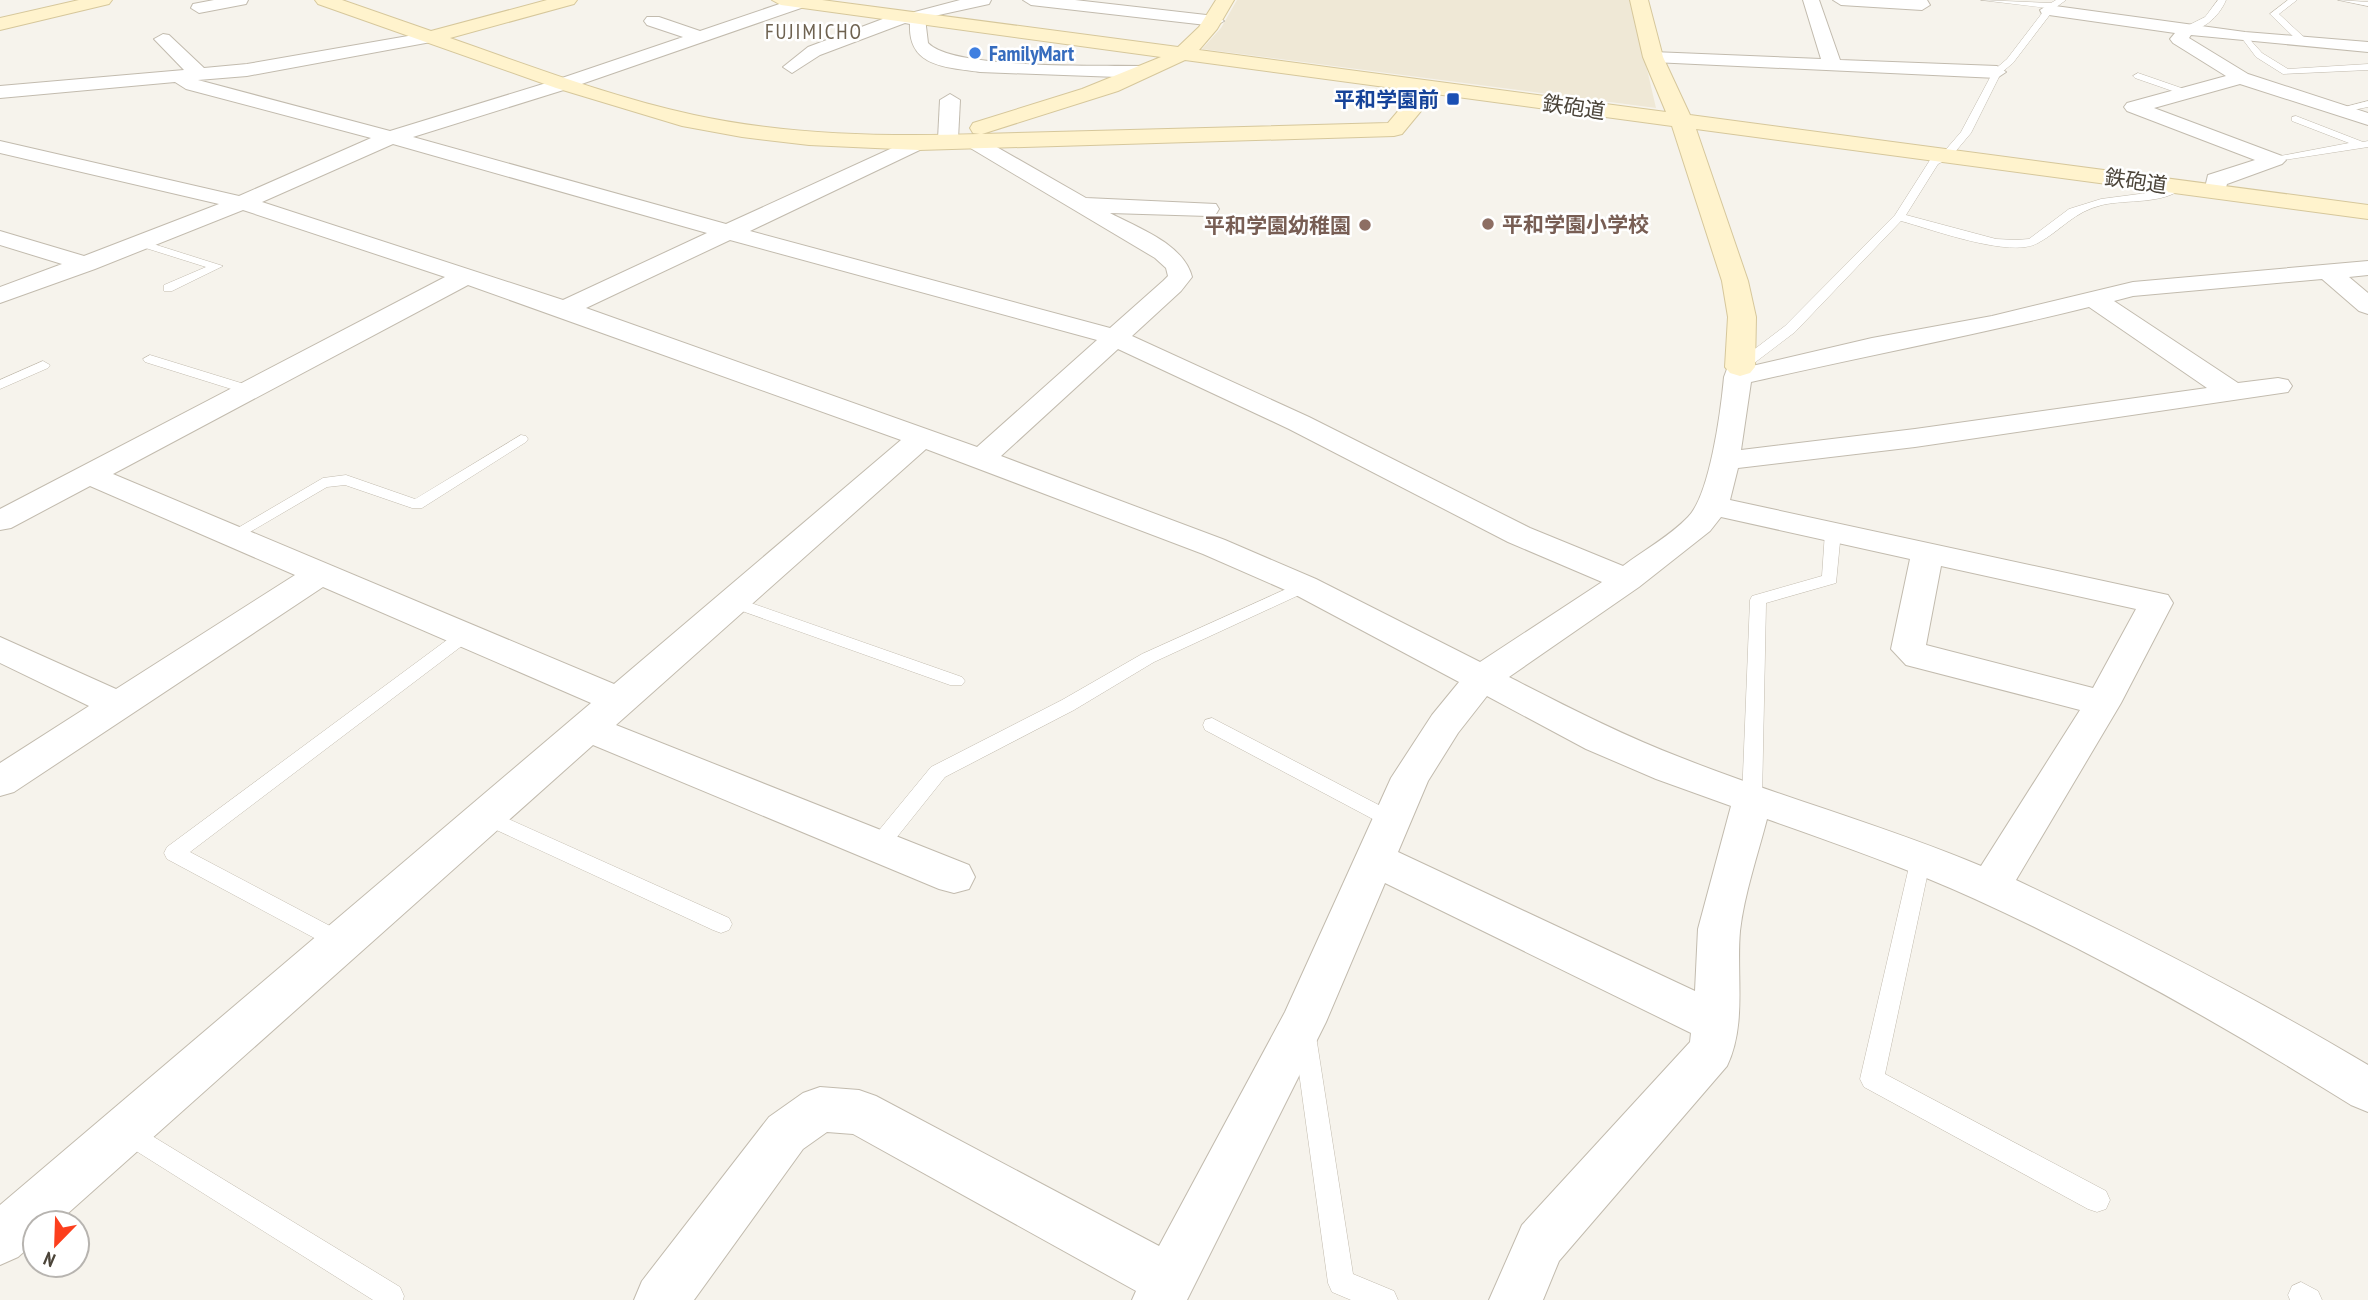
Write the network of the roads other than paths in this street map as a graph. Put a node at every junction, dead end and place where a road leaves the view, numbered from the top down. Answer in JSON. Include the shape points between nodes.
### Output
{"nodes":[{"id":1,"x":103,"y":0,"type":"edge"},
{"id":2,"x":240,"y":0,"type":"edge"},
{"id":3,"x":324,"y":0,"type":"edge"},
{"id":4,"x":568,"y":0,"type":"edge"},
{"id":5,"x":983,"y":0,"type":"edge"},
{"id":6,"x":1031,"y":0,"type":"edge"},
{"id":7,"x":1225,"y":0,"type":"edge"},
{"id":8,"x":1639,"y":0,"type":"edge"},
{"id":9,"x":1811,"y":0,"type":"edge"},
{"id":10,"x":1841,"y":0,"type":"edge"},
{"id":11,"x":1919,"y":0,"type":"edge"},
{"id":12,"x":1986,"y":0,"type":"edge"},
{"id":13,"x":2222,"y":0,"type":"edge"},
{"id":14,"x":2293,"y":0,"type":"edge"},
{"id":15,"x":2342,"y":0,"type":"edge"},
{"id":16,"x":789,"y":1,"type":"edge"},
{"id":17,"x":2368,"y":4,"type":"edge"},
{"id":18,"x":2054,"y":5,"type":"edge"},
{"id":19,"x":198,"y":7,"type":"dead end"},
{"id":20,"x":910,"y":19,"type":"junction"},
{"id":21,"x":653,"y":21,"type":"dead end"},
{"id":22,"x":1215,"y":21,"type":"junction"},
{"id":23,"x":0,"y":24,"type":"edge"},
{"id":24,"x":2186,"y":30,"type":"junction"},
{"id":25,"x":431,"y":37,"type":"junction"},
{"id":26,"x":700,"y":37,"type":"junction"},
{"id":27,"x":2245,"y":37,"type":"junction"},
{"id":28,"x":163,"y":39,"type":"dead end"},
{"id":29,"x":2304,"y":42,"type":"junction"},
{"id":30,"x":2368,"y":47,"type":"edge"},
{"id":31,"x":1178,"y":54,"type":"junction"},
{"id":32,"x":1653,"y":57,"type":"junction"},
{"id":33,"x":1832,"y":64,"type":"junction"},
{"id":34,"x":792,"y":67,"type":"dead end"},
{"id":35,"x":2368,"y":67,"type":"edge"},
{"id":36,"x":1145,"y":72,"type":"junction"},
{"id":37,"x":1997,"y":72,"type":"junction"},
{"id":38,"x":190,"y":76,"type":"junction"},
{"id":39,"x":2138,"y":76,"type":"dead end"},
{"id":40,"x":2241,"y":78,"type":"junction"},
{"id":41,"x":563,"y":83,"type":"junction"},
{"id":42,"x":1429,"y":88,"type":"junction"},
{"id":43,"x":0,"y":92,"type":"edge"},
{"id":44,"x":2187,"y":93,"type":"junction"},
{"id":45,"x":950,"y":100,"type":"dead end"},
{"id":46,"x":2368,"y":104,"type":"edge"},
{"id":47,"x":2338,"y":110,"type":"junction"},
{"id":48,"x":2296,"y":119,"type":"dead end"},
{"id":49,"x":2368,"y":119,"type":"edge"},
{"id":50,"x":1682,"y":121,"type":"junction"},
{"id":51,"x":391,"y":137,"type":"junction"},
{"id":52,"x":935,"y":141,"type":"junction"},
{"id":53,"x":974,"y":142,"type":"junction"},
{"id":54,"x":2366,"y":145,"type":"edge"},
{"id":55,"x":0,"y":147,"type":"edge"},
{"id":56,"x":1946,"y":156,"type":"junction"},
{"id":57,"x":2275,"y":160,"type":"junction"},
{"id":58,"x":2179,"y":187,"type":"junction"},
{"id":59,"x":2215,"y":192,"type":"junction"},
{"id":60,"x":242,"y":202,"type":"junction"},
{"id":61,"x":1081,"y":205,"type":"junction"},
{"id":62,"x":1208,"y":209,"type":"dead end"},
{"id":63,"x":2368,"y":212,"type":"edge"},
{"id":64,"x":1899,"y":217,"type":"junction"},
{"id":65,"x":724,"y":231,"type":"junction"},
{"id":66,"x":0,"y":238,"type":"edge"},
{"id":67,"x":140,"y":243,"type":"junction"},
{"id":68,"x":87,"y":264,"type":"junction"},
{"id":69,"x":2368,"y":268,"type":"edge"},
{"id":70,"x":2327,"y":271,"type":"junction"},
{"id":71,"x":466,"y":276,"type":"junction"},
{"id":72,"x":167,"y":288,"type":"dead end"},
{"id":73,"x":0,"y":296,"type":"edge"},
{"id":74,"x":2092,"y":298,"type":"junction"},
{"id":75,"x":2368,"y":306,"type":"edge"},
{"id":76,"x":565,"y":309,"type":"junction"},
{"id":77,"x":1114,"y":337,"type":"junction"},
{"id":78,"x":150,"y":359,"type":"dead end"},
{"id":79,"x":43,"y":365,"type":"dead end"},
{"id":80,"x":1739,"y":372,"type":"junction"},
{"id":81,"x":4,"y":380,"type":"edge"},
{"id":82,"x":2278,"y":386,"type":"dead end"},
{"id":83,"x":249,"y":390,"type":"junction"},
{"id":84,"x":2232,"y":392,"type":"junction"},
{"id":85,"x":922,"y":437,"type":"junction"},
{"id":86,"x":521,"y":439,"type":"dead end"},
{"id":87,"x":981,"y":458,"type":"junction"},
{"id":88,"x":1726,"y":461,"type":"junction"},
{"id":89,"x":88,"y":474,"type":"junction"},
{"id":90,"x":1713,"y":506,"type":"junction"},
{"id":91,"x":0,"y":521,"type":"edge"},
{"id":92,"x":1833,"y":532,"type":"junction"},
{"id":93,"x":232,"y":536,"type":"junction"},
{"id":94,"x":1927,"y":553,"type":"junction"},
{"id":95,"x":321,"y":573,"type":"junction"},
{"id":96,"x":1627,"y":580,"type":"junction"},
{"id":97,"x":1304,"y":586,"type":"junction"},
{"id":98,"x":731,"y":601,"type":"junction"},
{"id":99,"x":465,"y":635,"type":"junction"},
{"id":100,"x":0,"y":649,"type":"edge"},
{"id":101,"x":1482,"y":678,"type":"junction"},
{"id":102,"x":956,"y":681,"type":"dead end"},
{"id":103,"x":618,"y":700,"type":"junction"},
{"id":104,"x":2103,"y":704,"type":"junction"},
{"id":105,"x":118,"y":705,"type":"junction"},
{"id":106,"x":1212,"y":725,"type":"dead end"},
{"id":107,"x":587,"y":728,"type":"junction"},
{"id":108,"x":0,"y":782,"type":"edge"},
{"id":109,"x":1752,"y":799,"type":"junction"},
{"id":110,"x":486,"y":817,"type":"junction"},
{"id":111,"x":1391,"y":820,"type":"junction"},
{"id":112,"x":878,"y":846,"type":"junction"},
{"id":113,"x":1921,"y":858,"type":"junction"},
{"id":114,"x":1374,"y":859,"type":"junction"},
{"id":115,"x":954,"y":877,"type":"dead end"},
{"id":116,"x":1990,"y":887,"type":"junction"},
{"id":117,"x":721,"y":924,"type":"dead end"},
{"id":118,"x":342,"y":943,"type":"junction"},
{"id":119,"x":1303,"y":1023,"type":"junction"},
{"id":120,"x":1716,"y":1023,"type":"junction"},
{"id":121,"x":2368,"y":1090,"type":"edge"},
{"id":122,"x":125,"y":1130,"type":"junction"},
{"id":123,"x":2097,"y":1200,"type":"dead end"},
{"id":124,"x":0,"y":1239,"type":"edge"},
{"id":125,"x":1164,"y":1290,"type":"edge"},
{"id":126,"x":391,"y":1296,"type":"dead end"},
{"id":127,"x":661,"y":1300,"type":"edge"},
{"id":128,"x":1385,"y":1300,"type":"edge"},
{"id":129,"x":1516,"y":1300,"type":"edge"}],
"edges":[{"from":1,"to":23,"type":"street"},
{"from":2,"to":19,"type":"street"},
{"from":3,"to":25,"type":"street"},
{"from":4,"to":25,"type":"street"},
{"from":5,"to":20,"type":"street"},
{"from":6,"to":22,"type":"street"},
{"from":7,"to":22,"type":"street"},
{"from":8,"to":32,"type":"street"},
{"from":9,"to":33,"type":"street"},
{"from":10,"to":11,"type":"street","via":[[1922,5]]},
{"from":12,"to":18,"type":"lane"},
{"from":13,"to":24,"type":"lane","via":[[2217,14]]},
{"from":14,"to":29,"type":"lane","via":[[2274,14]]},
{"from":15,"to":17,"type":"lane"},
{"from":16,"to":20,"type":"street","name":"鉄砲道"},
{"from":16,"to":26,"type":"street"},
{"from":18,"to":24,"type":"street"},
{"from":18,"to":37,"type":"lane","via":[[2011,61]]},
{"from":20,"to":31,"type":"street","name":"鉄砲道"},
{"from":20,"to":34,"type":"street","via":[[814,51]]},
{"from":20,"to":36,"type":"street","via":[[924,50],[955,62]]},
{"from":21,"to":26,"type":"street"},
{"from":22,"to":31,"type":"street"},
{"from":24,"to":27,"type":"street"},
{"from":24,"to":40,"type":"street","via":[[2179,39]]},
{"from":25,"to":38,"type":"street"},
{"from":25,"to":41,"type":"street"},
{"from":26,"to":41,"type":"street"},
{"from":27,"to":29,"type":"street"},
{"from":27,"to":35,"type":"lane","via":[[2259,55],[2286,72]]},
{"from":28,"to":38,"type":"street"},
{"from":29,"to":30,"type":"street"},
{"from":31,"to":36,"type":"street"},
{"from":31,"to":42,"type":"street","name":"鉄砲道"},
{"from":32,"to":33,"type":"street"},
{"from":32,"to":50,"type":"street"},
{"from":33,"to":37,"type":"street"},
{"from":36,"to":52,"type":"street"},
{"from":37,"to":56,"type":"lane","via":[[1966,133]]},
{"from":38,"to":43,"type":"street"},
{"from":38,"to":51,"type":"street","via":[[193,85]]},
{"from":39,"to":44,"type":"lane"},
{"from":40,"to":44,"type":"street"},
{"from":40,"to":47,"type":"street"},
{"from":41,"to":51,"type":"street"},
{"from":41,"to":52,"type":"street","via":[[690,121],[742,130],[809,138]]},
{"from":42,"to":50,"type":"street","name":"鉄砲道"},
{"from":42,"to":53,"type":"street","via":[[1394,129]]},
{"from":44,"to":57,"type":"street","via":[[2134,107]]},
{"from":45,"to":52,"type":"street"},
{"from":46,"to":47,"type":"lane"},
{"from":47,"to":49,"type":"street"},
{"from":48,"to":54,"type":"lane"},
{"from":50,"to":56,"type":"street","name":"鉄砲道"},
{"from":50,"to":80,"type":"street","via":[[1735,281],[1742,317]]},
{"from":51,"to":60,"type":"street"},
{"from":51,"to":65,"type":"street"},
{"from":52,"to":53,"type":"street"},
{"from":52,"to":65,"type":"street"},
{"from":53,"to":61,"type":"street"},
{"from":54,"to":57,"type":"lane"},
{"from":55,"to":60,"type":"street"},
{"from":56,"to":58,"type":"street","name":"鉄砲道"},
{"from":56,"to":64,"type":"lane","via":[[1934,162]]},
{"from":57,"to":59,"type":"street","via":[[2216,180]]},
{"from":58,"to":59,"type":"street","name":"鉄砲道"},
{"from":58,"to":64,"type":"lane","via":[[2164,194],[2101,202],[2073,211],[2032,242],[2016,244]]},
{"from":59,"to":63,"type":"street","name":"鉄砲道"},
{"from":60,"to":67,"type":"street"},
{"from":60,"to":71,"type":"street"},
{"from":61,"to":62,"type":"street"},
{"from":61,"to":77,"type":"street","via":[[1163,253],[1177,265],[1180,277]]},
{"from":64,"to":80,"type":"lane","via":[[1790,329]]},
{"from":65,"to":76,"type":"street"},
{"from":65,"to":77,"type":"street"},
{"from":66,"to":68,"type":"street"},
{"from":67,"to":68,"type":"street"},
{"from":67,"to":72,"type":"lane","via":[[217,266]]},
{"from":68,"to":73,"type":"street"},
{"from":69,"to":70,"type":"street"},
{"from":70,"to":74,"type":"street","via":[[2133,289]]},
{"from":70,"to":75,"type":"street"},
{"from":71,"to":76,"type":"street"},
{"from":71,"to":83,"type":"street"},
{"from":74,"to":80,"type":"street","via":[[1992,324]]},
{"from":74,"to":84,"type":"street"},
{"from":76,"to":85,"type":"street"},
{"from":77,"to":87,"type":"street"},
{"from":77,"to":96,"type":"street","via":[[1300,423],[1518,535]]},
{"from":78,"to":83,"type":"lane"},
{"from":79,"to":81,"type":"lane"},
{"from":80,"to":88,"type":"street"},
{"from":82,"to":84,"type":"street"},
{"from":83,"to":89,"type":"street"},
{"from":84,"to":88,"type":"street"},
{"from":85,"to":87,"type":"street"},
{"from":85,"to":98,"type":"street"},
{"from":86,"to":93,"type":"lane","via":[[417,505],[346,480],[323,483]]},
{"from":87,"to":97,"type":"street"},
{"from":88,"to":90,"type":"street"},
{"from":89,"to":91,"type":"street"},
{"from":89,"to":93,"type":"street"},
{"from":90,"to":92,"type":"street"},
{"from":90,"to":96,"type":"street","via":[[1699,524]]},
{"from":92,"to":94,"type":"street"},
{"from":92,"to":109,"type":"lane","via":[[1830,579],[1758,600]]},
{"from":93,"to":95,"type":"street"},
{"from":94,"to":104,"type":"street","via":[[1908,649],[1918,657]]},
{"from":94,"to":104,"type":"street","via":[[2156,603]]},
{"from":95,"to":99,"type":"street"},
{"from":95,"to":105,"type":"street"},
{"from":96,"to":101,"type":"street"},
{"from":97,"to":101,"type":"street"},
{"from":97,"to":112,"type":"lane","via":[[1148,658],[938,772]]},
{"from":98,"to":102,"type":"lane"},
{"from":98,"to":103,"type":"street"},
{"from":99,"to":103,"type":"street"},
{"from":99,"to":118,"type":"lane","via":[[174,853]]},
{"from":100,"to":105,"type":"street"},
{"from":101,"to":109,"type":"street","via":[[1599,739]]},
{"from":101,"to":111,"type":"street","via":[[1410,778]]},
{"from":103,"to":107,"type":"street"},
{"from":104,"to":116,"type":"street"},
{"from":105,"to":108,"type":"street"},
{"from":106,"to":111,"type":"lane"},
{"from":107,"to":110,"type":"street"},
{"from":107,"to":112,"type":"street"},
{"from":109,"to":113,"type":"street"},
{"from":109,"to":120,"type":"street","via":[[1719,929]]},
{"from":110,"to":117,"type":"lane"},
{"from":110,"to":118,"type":"street"},
{"from":111,"to":114,"type":"street"},
{"from":112,"to":115,"type":"street"},
{"from":113,"to":116,"type":"street"},
{"from":113,"to":123,"type":"lane","via":[[1872,1079]]},
{"from":114,"to":119,"type":"street"},
{"from":114,"to":120,"type":"street"},
{"from":116,"to":121,"type":"street","via":[[2156,968]]},
{"from":118,"to":122,"type":"street"},
{"from":119,"to":125,"type":"street"},
{"from":119,"to":128,"type":"lane","via":[[1340,1283]]},
{"from":120,"to":129,"type":"street","via":[[1711,1051],[1540,1243]]},
{"from":122,"to":124,"type":"street"},
{"from":122,"to":126,"type":"lane"},
{"from":125,"to":127,"type":"street","via":[[859,1112],[820,1109],[786,1133]]}]}
